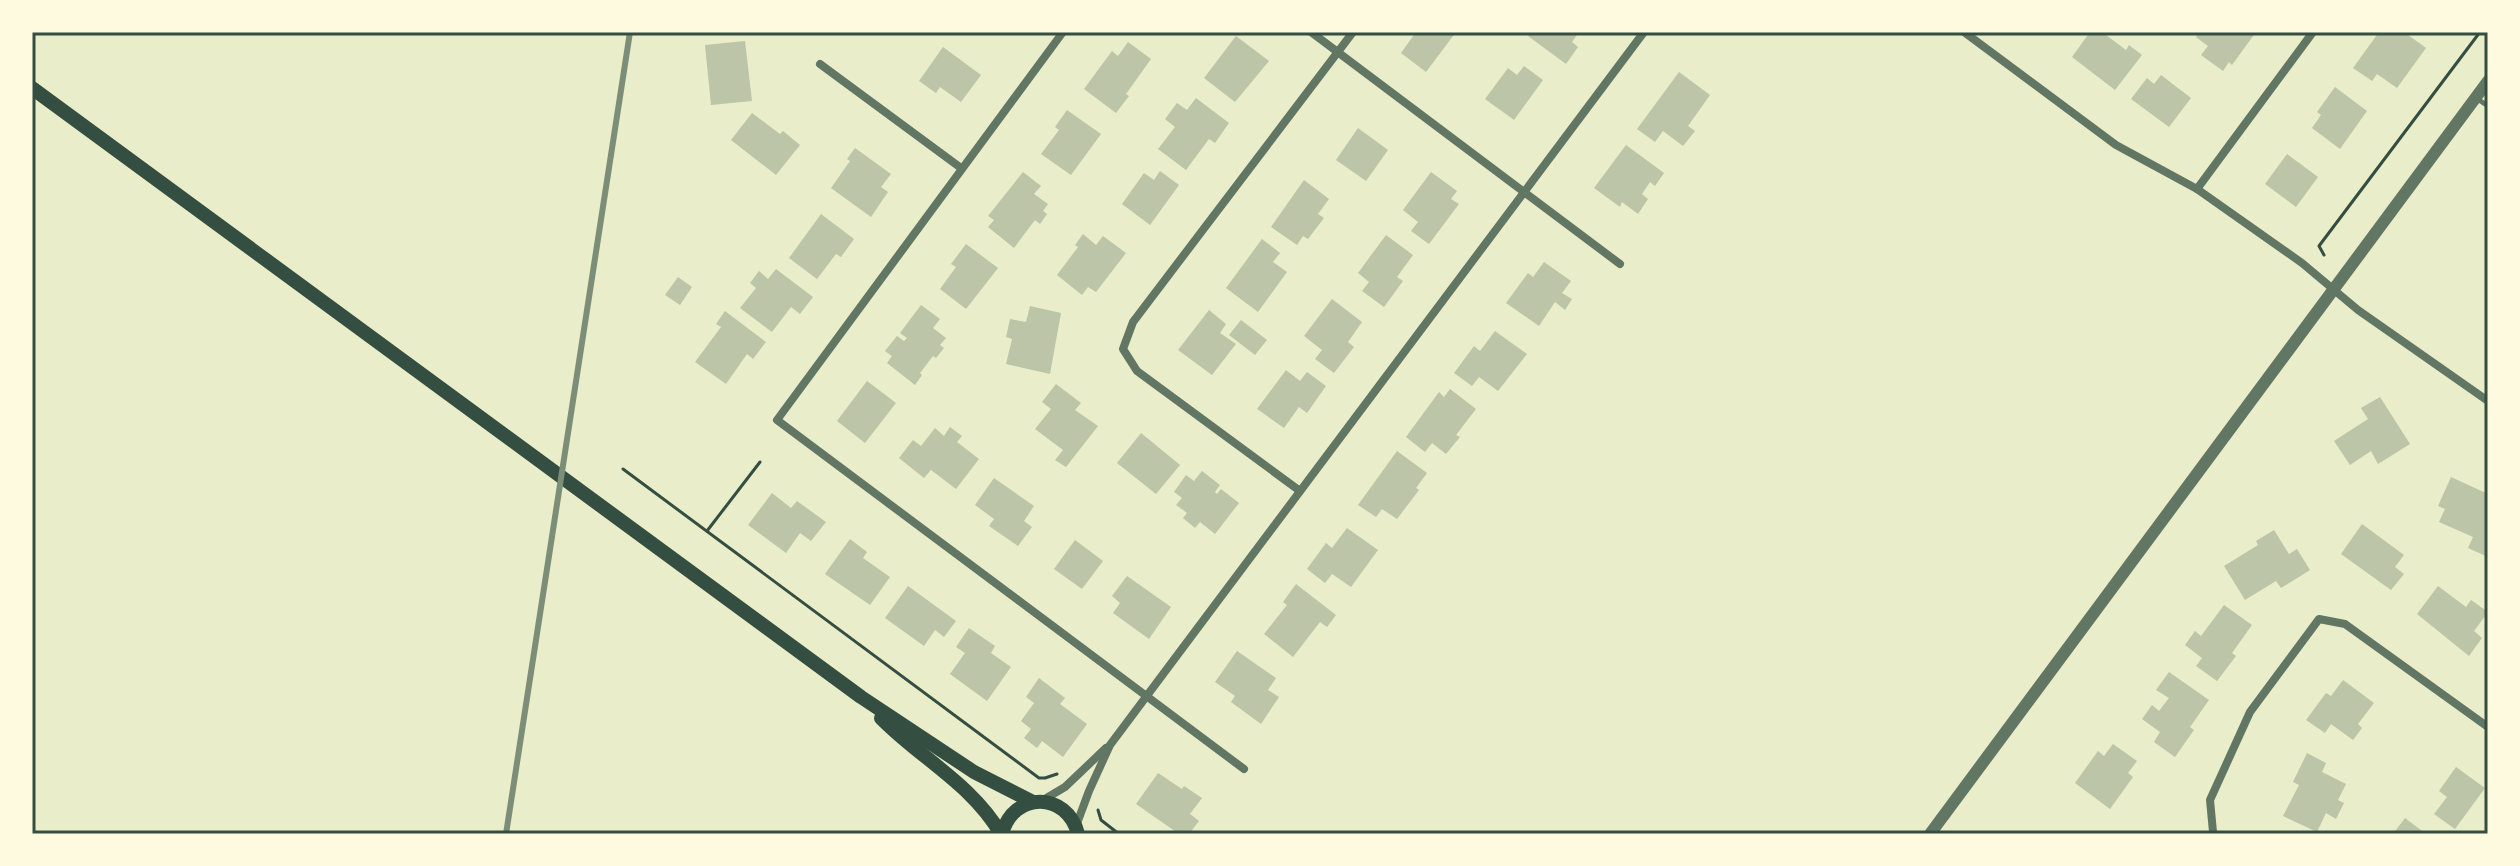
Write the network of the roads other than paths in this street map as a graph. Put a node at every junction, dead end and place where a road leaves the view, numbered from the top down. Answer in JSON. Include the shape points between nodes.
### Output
{"nodes":[{"id":1,"x":1063,"y":32,"type":"edge"},
{"id":2,"x":1311,"y":32,"type":"edge"},
{"id":3,"x":1353,"y":32,"type":"edge"},
{"id":4,"x":1644,"y":32,"type":"edge"},
{"id":5,"x":1964,"y":32,"type":"edge"},
{"id":6,"x":2313,"y":32,"type":"edge"},
{"id":7,"x":1338,"y":52,"type":"junction"},
{"id":8,"x":820,"y":64,"type":"dead end"},
{"id":9,"x":2488,"y":81,"type":"edge"},
{"id":10,"x":32,"y":88,"type":"edge"},
{"id":11,"x":2476,"y":97,"type":"junction"},
{"id":12,"x":2488,"y":106,"type":"edge"},
{"id":13,"x":961,"y":168,"type":"junction"},
{"id":14,"x":2197,"y":189,"type":"junction"},
{"id":15,"x":1525,"y":192,"type":"junction"},
{"id":16,"x":1620,"y":264,"type":"dead end"},
{"id":17,"x":2334,"y":290,"type":"junction"},
{"id":18,"x":2488,"y":401,"type":"edge"},
{"id":19,"x":1300,"y":491,"type":"junction"},
{"id":20,"x":861,"y":697,"type":"junction"},
{"id":21,"x":1146,"y":697,"type":"junction"},
{"id":22,"x":2488,"y":727,"type":"edge"},
{"id":23,"x":1110,"y":745,"type":"junction"},
{"id":24,"x":1244,"y":769,"type":"dead end"},
{"id":25,"x":1034,"y":802,"type":"junction"},
{"id":26,"x":1077,"y":830,"type":"edge"},
{"id":27,"x":2213,"y":832,"type":"dead end"},
{"id":28,"x":1001,"y":834,"type":"edge"},
{"id":29,"x":1930,"y":834,"type":"edge"}],
"edges":[{"from":1,"to":13,"type":"street"},
{"from":2,"to":7,"type":"street"},
{"from":3,"to":7,"type":"street"},
{"from":4,"to":15,"type":"street"},
{"from":5,"to":14,"type":"street","via":[[2116,145]]},
{"from":6,"to":14,"type":"street"},
{"from":7,"to":15,"type":"street"},
{"from":7,"to":19,"type":"street","via":[[1133,322],[1123,349],[1137,371]]},
{"from":8,"to":13,"type":"street"},
{"from":9,"to":11,"type":"street"},
{"from":10,"to":20,"type":"main road"},
{"from":11,"to":12,"type":"lane"},
{"from":11,"to":17,"type":"street"},
{"from":13,"to":21,"type":"street","via":[[777,420]]},
{"from":14,"to":17,"type":"street"},
{"from":15,"to":16,"type":"street"},
{"from":15,"to":19,"type":"street"},
{"from":17,"to":18,"type":"street"},
{"from":17,"to":29,"type":"street"},
{"from":19,"to":21,"type":"street"},
{"from":20,"to":25,"type":"main road","via":[[974,772]]},
{"from":20,"to":28,"type":"main road","via":[[908,744],[968,791]]},
{"from":21,"to":23,"type":"street"},
{"from":21,"to":24,"type":"street"},
{"from":22,"to":27,"type":"street","via":[[2345,624],[2319,619],[2250,712],[2210,800]]},
{"from":23,"to":25,"type":"street","via":[[1057,794]]},
{"from":23,"to":26,"type":"street"},
{"from":25,"to":26,"type":"main road","via":[[1055,805],[1071,817]]},
{"from":25,"to":28,"type":"main road","via":[[1015,810]]}]}
